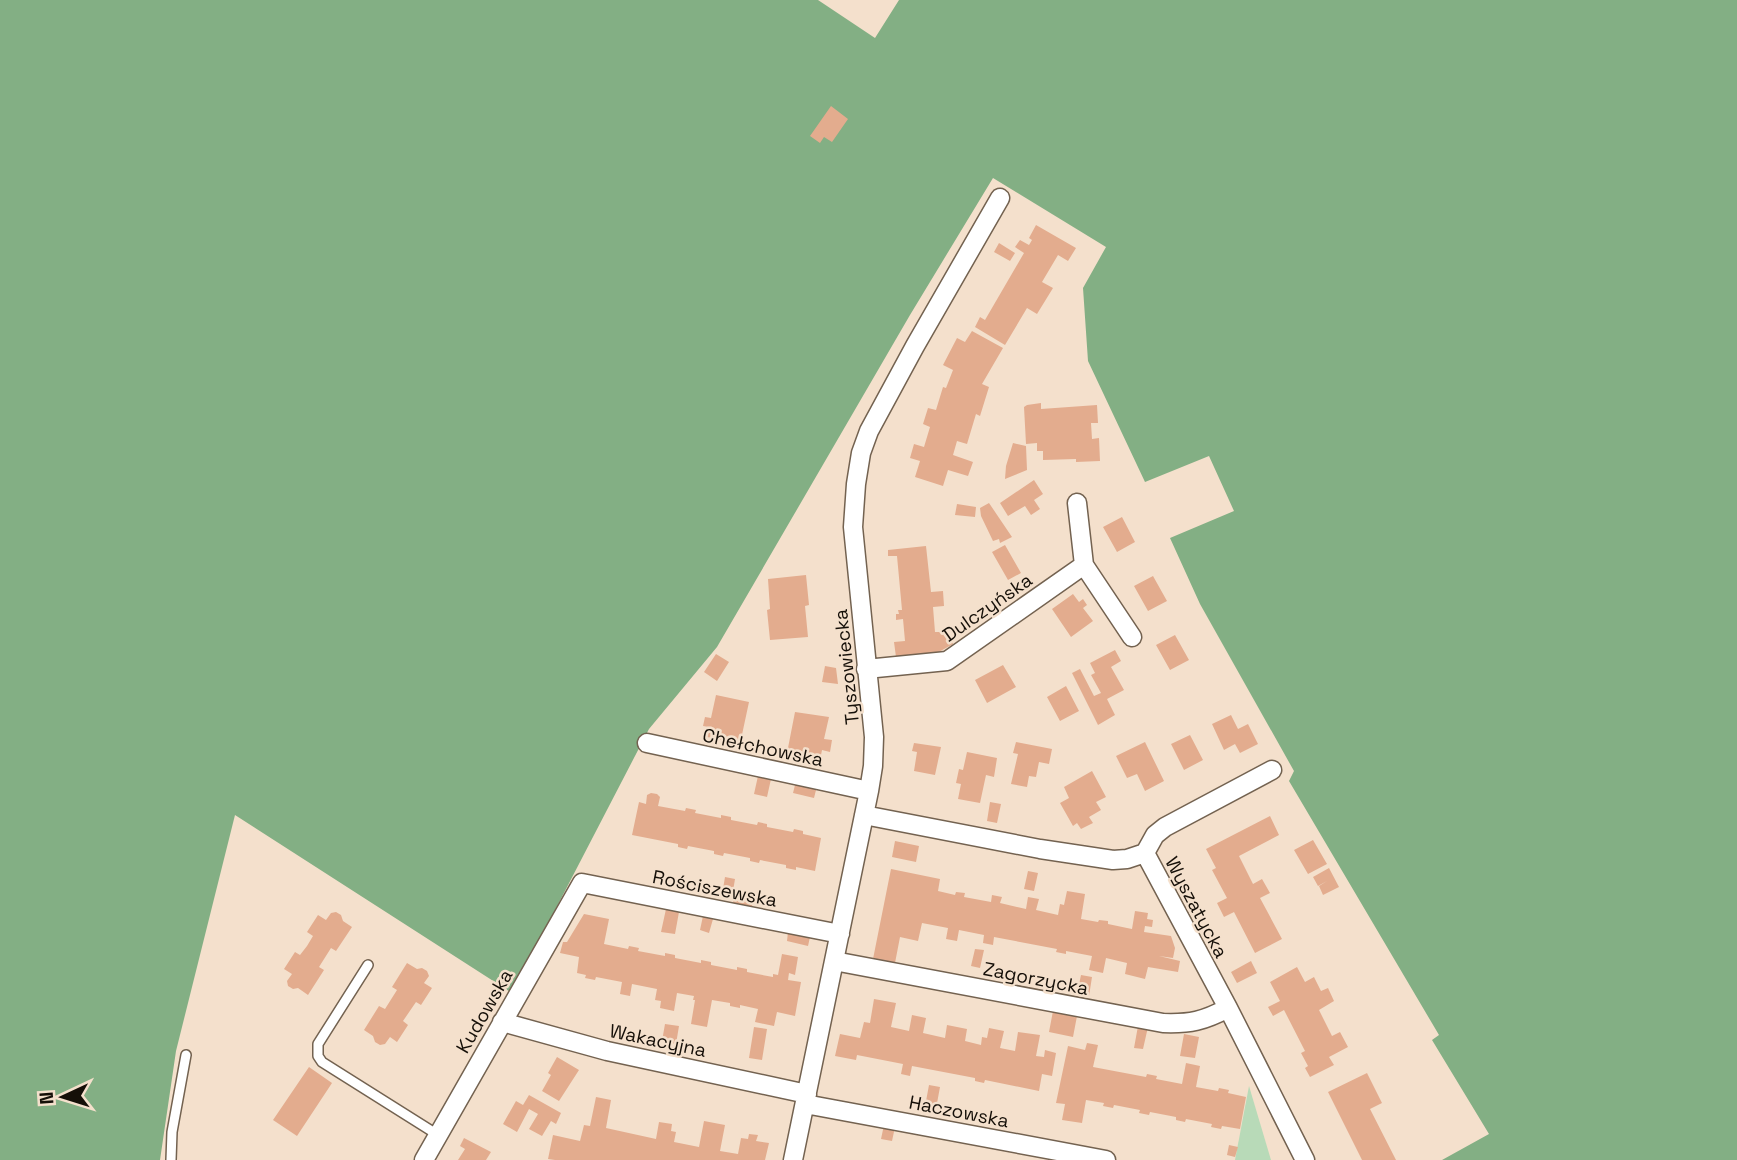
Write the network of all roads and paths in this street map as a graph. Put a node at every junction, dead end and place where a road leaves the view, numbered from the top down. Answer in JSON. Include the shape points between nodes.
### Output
{"nodes":[{"id":1,"x":1000,"y":198,"type":"dead end"},
{"id":2,"x":1077,"y":503,"type":"dead end"},
{"id":3,"x":1084,"y":565,"type":"junction"},
{"id":4,"x":1132,"y":637,"type":"dead end"},
{"id":5,"x":866,"y":669,"type":"junction"},
{"id":6,"x":647,"y":743,"type":"dead end"},
{"id":7,"x":1272,"y":770,"type":"dead end"},
{"id":8,"x":869,"y":792,"type":"junction"},
{"id":9,"x":864,"y":815,"type":"junction"},
{"id":10,"x":1145,"y":853,"type":"junction"},
{"id":11,"x":582,"y":883,"type":"joint"},
{"id":12,"x":840,"y":933,"type":"junction"},
{"id":13,"x":834,"y":961,"type":"junction"},
{"id":14,"x":368,"y":965,"type":"dead end"},
{"id":15,"x":1228,"y":1008,"type":"junction"},
{"id":16,"x":502,"y":1022,"type":"junction"},
{"id":17,"x":186,"y":1055,"type":"dead end"},
{"id":18,"x":806,"y":1099,"type":"junction"},
{"id":19,"x":439,"y":1135,"type":"junction"},
{"id":20,"x":171,"y":1160,"type":"edge"},
{"id":21,"x":424,"y":1160,"type":"edge"},
{"id":22,"x":793,"y":1160,"type":"edge"},
{"id":23,"x":1106,"y":1160,"type":"edge"},
{"id":24,"x":1305,"y":1160,"type":"edge"}],
"edges":[{"from":1,"to":5,"type":"street","name":"Tyszowiecka","via":[[915,346],[861,453],[853,527]]},
{"from":2,"to":3,"type":"street"},
{"from":3,"to":4,"type":"street"},
{"from":3,"to":5,"type":"street","name":"Dulczyńska","via":[[947,661]]},
{"from":5,"to":8,"type":"street","name":"Tyszowiecka","via":[[874,737]]},
{"from":6,"to":8,"type":"street","name":"Chełchowska"},
{"from":7,"to":10,"type":"street","via":[[1165,827],[1154,835]]},
{"from":8,"to":9,"type":"street","name":"Tyszowiecka"},
{"from":9,"to":10,"type":"street","name":"Wyszatycka","via":[[1113,860]]},
{"from":9,"to":12,"type":"street","name":"Tyszowiecka"},
{"from":10,"to":15,"type":"street","name":"Wyszatycka"},
{"from":11,"to":12,"type":"street","name":"Rościszewska"},
{"from":11,"to":16,"type":"street","name":"Kudowska"},
{"from":12,"to":13,"type":"street","name":"Tyszowiecka"},
{"from":13,"to":15,"type":"street","name":"Zagorzycka","via":[[1163,1023],[1185,1024]]},
{"from":13,"to":18,"type":"street","name":"Tyszowiecka"},
{"from":14,"to":19,"type":"lane","via":[[318,1044],[318,1056]]},
{"from":15,"to":24,"type":"street","name":"Wyszatycka"},
{"from":16,"to":18,"type":"street","name":"Wakacyjna"},
{"from":16,"to":19,"type":"street","name":"Kudowska"},
{"from":17,"to":20,"type":"lane"},
{"from":18,"to":22,"type":"street","name":"Tyszowiecka"},
{"from":18,"to":23,"type":"street","name":"Haczowska"},
{"from":19,"to":21,"type":"street","name":"Kudowska"}]}
